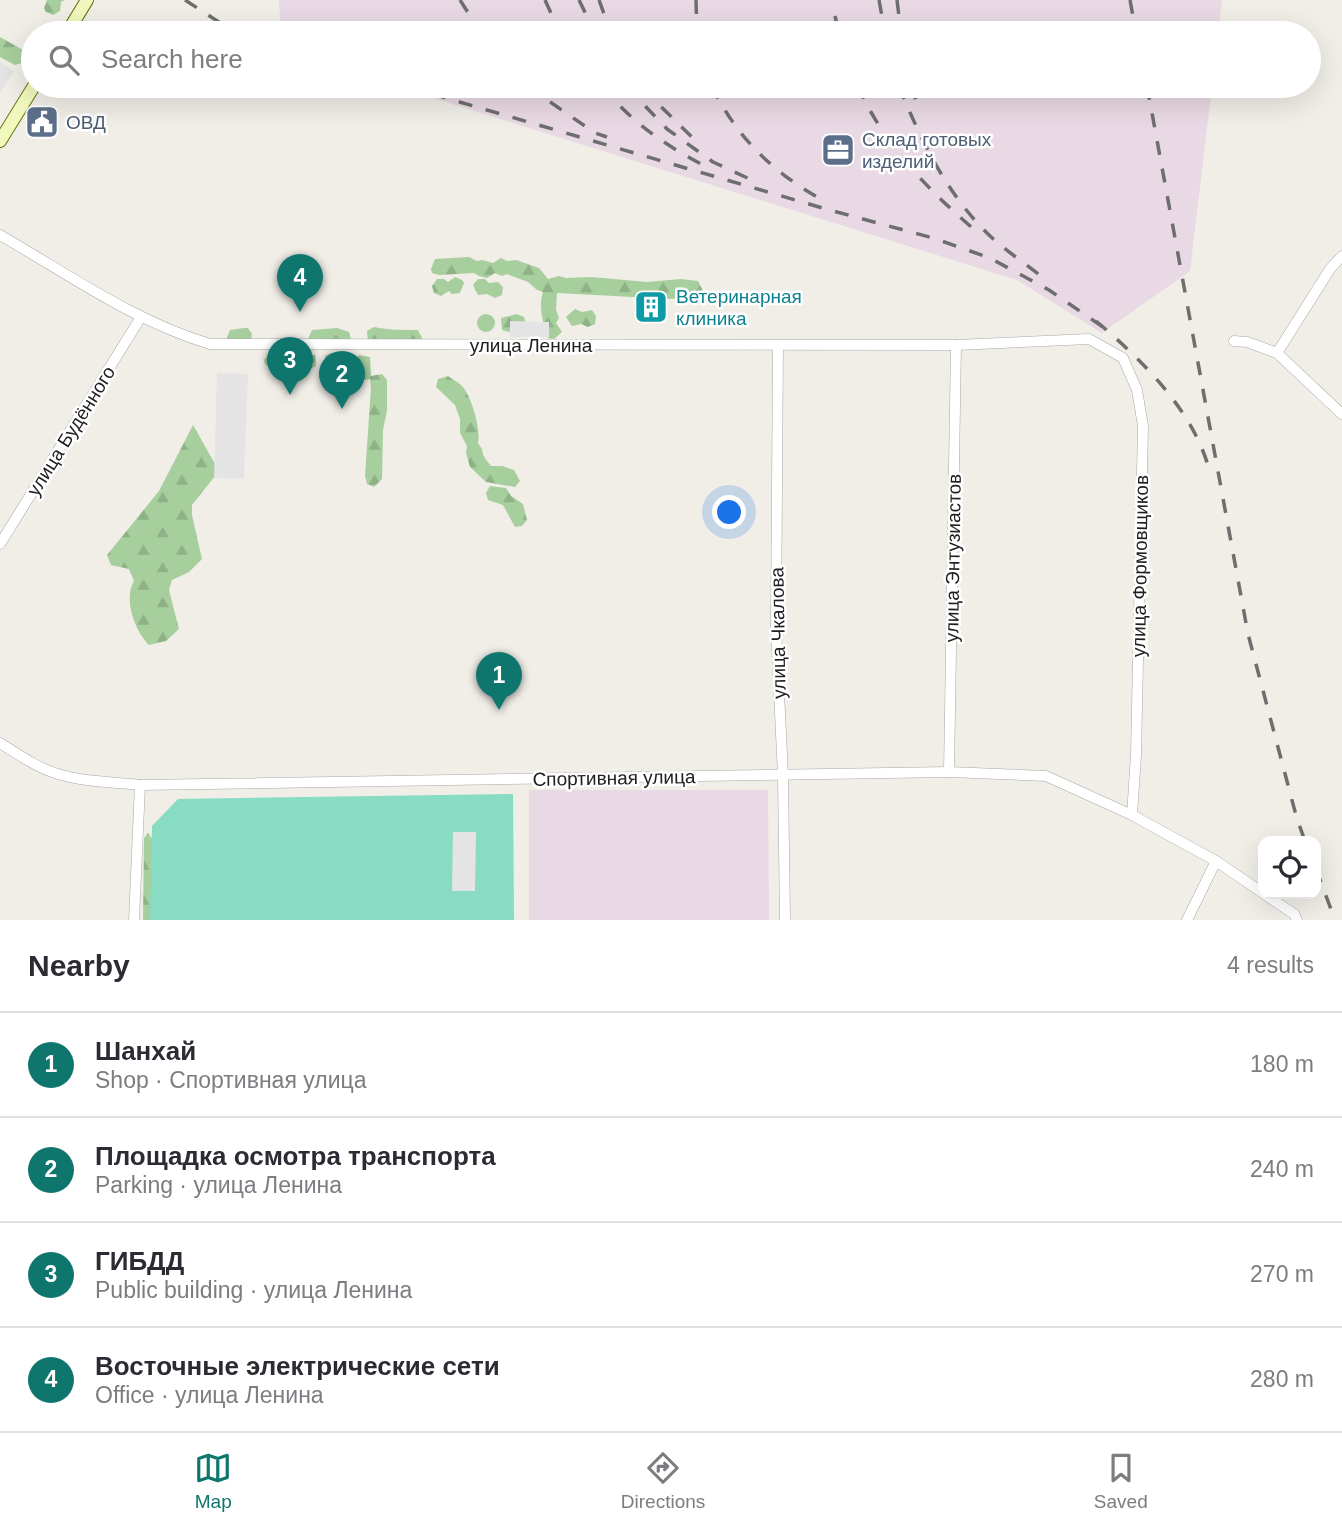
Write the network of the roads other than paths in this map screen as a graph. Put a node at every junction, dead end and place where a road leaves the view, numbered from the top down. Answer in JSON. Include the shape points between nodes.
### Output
{"nodes":[{"id":1,"x":87,"y":0,"type":"edge"},
{"id":2,"x":74,"y":21,"type":"edge"},
{"id":3,"x":27,"y":98,"type":"edge"},
{"id":4,"x":0,"y":141,"type":"edge"},
{"id":5,"x":0,"y":235,"type":"edge"},
{"id":6,"x":1342,"y":256,"type":"edge"},
{"id":7,"x":141,"y":317,"type":"junction"},
{"id":8,"x":1090,"y":339,"type":"joint"},
{"id":9,"x":1234,"y":341,"type":"dead end"},
{"id":10,"x":778,"y":345,"type":"junction"},
{"id":11,"x":956,"y":345,"type":"junction"},
{"id":12,"x":1277,"y":353,"type":"junction"},
{"id":13,"x":1342,"y":414,"type":"edge"},
{"id":14,"x":0,"y":544,"type":"edge"},
{"id":15,"x":0,"y":743,"type":"edge"},
{"id":16,"x":949,"y":772,"type":"junction"},
{"id":17,"x":783,"y":776,"type":"junction"},
{"id":18,"x":140,"y":785,"type":"junction"},
{"id":19,"x":1132,"y":815,"type":"junction"},
{"id":20,"x":1216,"y":861,"type":"junction"},
{"id":21,"x":1258,"y":889,"type":"edge"},
{"id":22,"x":1273,"y":899,"type":"edge"},
{"id":23,"x":134,"y":920,"type":"edge"},
{"id":24,"x":785,"y":920,"type":"edge"},
{"id":25,"x":1187,"y":920,"type":"edge"},
{"id":26,"x":1297,"y":920,"type":"edge"}],
"edges":[{"from":1,"to":2,"type":"main road"},
{"from":3,"to":4,"type":"main road"},
{"from":5,"to":7,"type":"street","name":"улица Ленина"},
{"from":6,"to":12,"type":"street"},
{"from":7,"to":10,"type":"street","name":"улица Ленина","via":[[210,344]]},
{"from":7,"to":14,"type":"street","name":"улица Будённого"},
{"from":8,"to":11,"type":"street","name":"улица Ленина"},
{"from":8,"to":19,"type":"street","name":"улица Формовщиков","via":[[1123,358],[1137,390],[1143,426]]},
{"from":9,"to":12,"type":"street"},
{"from":10,"to":11,"type":"street","name":"улица Ленина"},
{"from":10,"to":17,"type":"street","name":"улица Чкалова","via":[[776,628]]},
{"from":11,"to":16,"type":"street","name":"улица Энтузиастов"},
{"from":12,"to":13,"type":"street"},
{"from":15,"to":18,"type":"street","name":"Спортивная улица","via":[[56,774]]},
{"from":16,"to":17,"type":"street","name":"Спортивная улица"},
{"from":16,"to":19,"type":"street","name":"Спортивная улица","via":[[1046,776]]},
{"from":17,"to":18,"type":"street","name":"Спортивная улица"},
{"from":17,"to":24,"type":"street","name":"улица Чкалова"},
{"from":18,"to":23,"type":"street"},
{"from":19,"to":20,"type":"street","name":"Спортивная улица"},
{"from":20,"to":21,"type":"street","name":"Спортивная улица"},
{"from":20,"to":25,"type":"street"},
{"from":22,"to":26,"type":"street","name":"Спортивная улица"}]}
